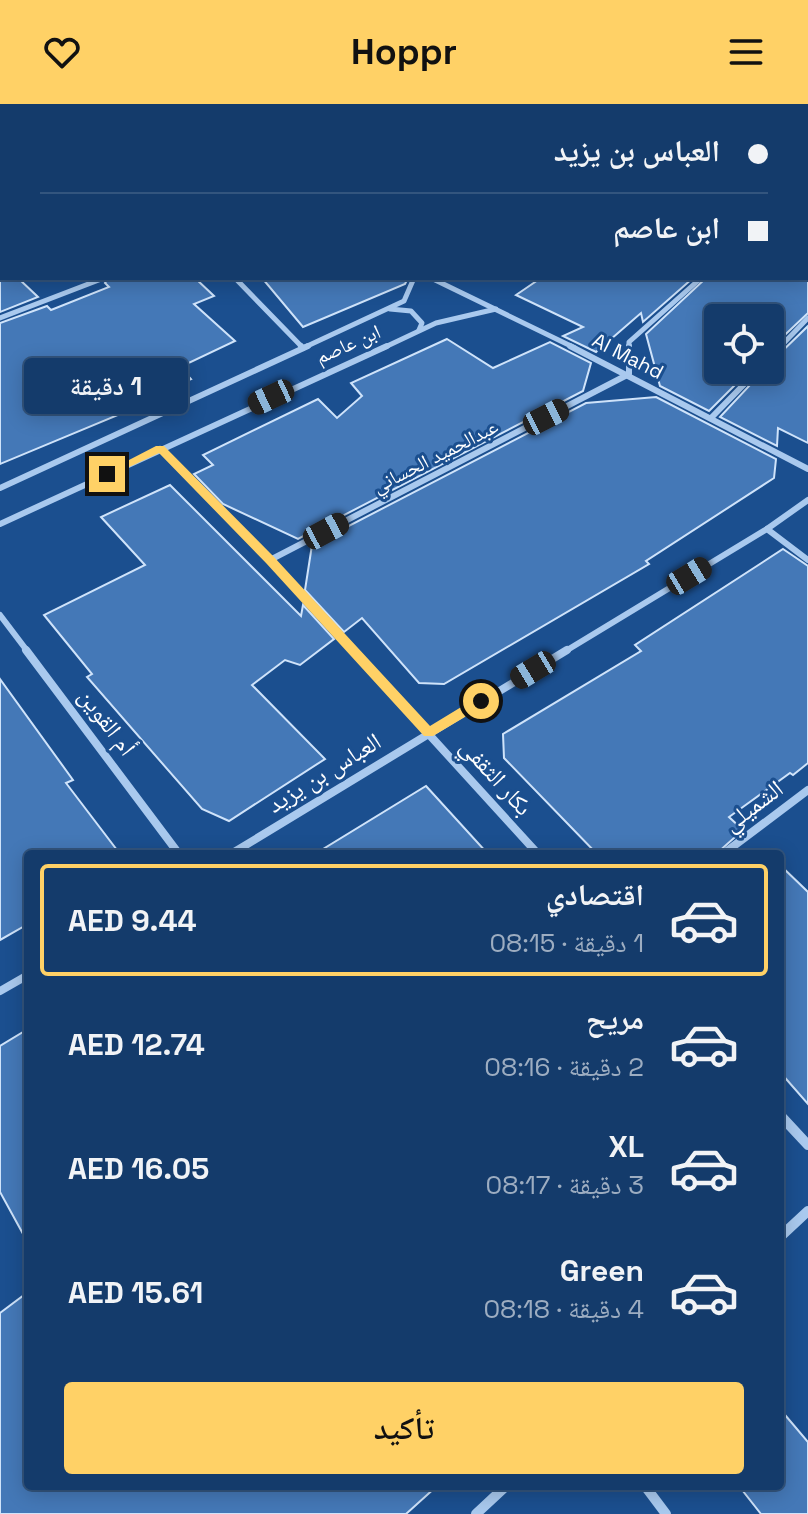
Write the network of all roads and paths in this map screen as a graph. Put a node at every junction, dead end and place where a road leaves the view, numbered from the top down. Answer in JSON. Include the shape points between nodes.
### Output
{"nodes":[{"id":1,"x":99,"y":280,"type":"edge"},
{"id":2,"x":237,"y":280,"type":"edge"},
{"id":3,"x":413,"y":280,"type":"edge"},
{"id":4,"x":435,"y":280,"type":"edge"},
{"id":5,"x":699,"y":280,"type":"edge"},
{"id":6,"x":496,"y":309,"type":"junction"},
{"id":7,"x":385,"y":310,"type":"junction"},
{"id":8,"x":0,"y":318,"type":"edge"},
{"id":9,"x":808,"y":318,"type":"edge"},
{"id":10,"x":419,"y":330,"type":"junction"},
{"id":11,"x":784,"y":343,"type":"edge"},
{"id":12,"x":303,"y":348,"type":"junction"},
{"id":13,"x":629,"y":374,"type":"junction"},
{"id":14,"x":744,"y":384,"type":"edge"},
{"id":15,"x":712,"y":417,"type":"junction"},
{"id":16,"x":160,"y":449,"type":"junction"},
{"id":17,"x":808,"y":469,"type":"edge"},
{"id":18,"x":0,"y":488,"type":"edge"},
{"id":19,"x":808,"y":500,"type":"edge"},
{"id":20,"x":0,"y":524,"type":"edge"},
{"id":21,"x":767,"y":529,"type":"junction"},
{"id":22,"x":270,"y":560,"type":"junction"},
{"id":23,"x":808,"y":560,"type":"edge"},
{"id":24,"x":0,"y":615,"type":"edge"},
{"id":25,"x":429,"y":733,"type":"junction"},
{"id":26,"x":808,"y":790,"type":"edge"},
{"id":27,"x":176,"y":850,"type":"edge"},
{"id":28,"x":238,"y":850,"type":"edge"},
{"id":29,"x":534,"y":850,"type":"edge"},
{"id":30,"x":728,"y":850,"type":"edge"},
{"id":31,"x":24,"y":977,"type":"edge"},
{"id":32,"x":0,"y":991,"type":"edge"},
{"id":33,"x":784,"y":1119,"type":"edge"},
{"id":34,"x":808,"y":1145,"type":"edge"},
{"id":35,"x":808,"y":1211,"type":"edge"},
{"id":36,"x":784,"y":1233,"type":"edge"},
{"id":37,"x":502,"y":1490,"type":"edge"},
{"id":38,"x":648,"y":1490,"type":"edge"},
{"id":39,"x":476,"y":1514,"type":"edge"},
{"id":40,"x":666,"y":1514,"type":"edge"}],
"edges":[{"from":1,"to":8,"type":"street"},
{"from":2,"to":12,"type":"street"},
{"from":3,"to":7,"type":"street","name":"ابن عاصم","via":[[404,301]]},
{"from":4,"to":6,"type":"street","name":"Al Mahd"},
{"from":5,"to":13,"type":"street","via":[[629,342]]},
{"from":6,"to":10,"type":"street","name":"ابن عاصم"},
{"from":6,"to":13,"type":"street","name":"Al Mahd"},
{"from":7,"to":10,"type":"street","via":[[411,311],[422,323]]},
{"from":7,"to":12,"type":"street","name":"ابن عاصم"},
{"from":9,"to":11,"type":"street"},
{"from":10,"to":16,"type":"street","name":"ابن عاصم"},
{"from":12,"to":18,"type":"street","name":"ابن عاصم"},
{"from":13,"to":15,"type":"street","name":"Al Mahd"},
{"from":13,"to":22,"type":"street","name":"عبدالحميد الحساني"},
{"from":14,"to":15,"type":"street"},
{"from":15,"to":17,"type":"street","name":"Al Mahd"},
{"from":16,"to":20,"type":"street","name":"ابن عاصم"},
{"from":16,"to":22,"type":"street","name":"بكار الثقفي"},
{"from":19,"to":21,"type":"street","name":"العباس بن يزيد"},
{"from":21,"to":23,"type":"street"},
{"from":21,"to":25,"type":"street","name":"العباس بن يزيد"},
{"from":22,"to":25,"type":"street","name":"بكار الثقفي"},
{"from":24,"to":27,"type":"street","name":"أم القوين"},
{"from":25,"to":28,"type":"street","name":"العباس بن يزيد"},
{"from":25,"to":29,"type":"street","name":"بكار الثقفي"},
{"from":26,"to":30,"type":"street","name":"الشميلي"},
{"from":31,"to":32,"type":"street"},
{"from":33,"to":34,"type":"street"},
{"from":35,"to":36,"type":"street"},
{"from":37,"to":39,"type":"street"},
{"from":38,"to":40,"type":"street"}]}
